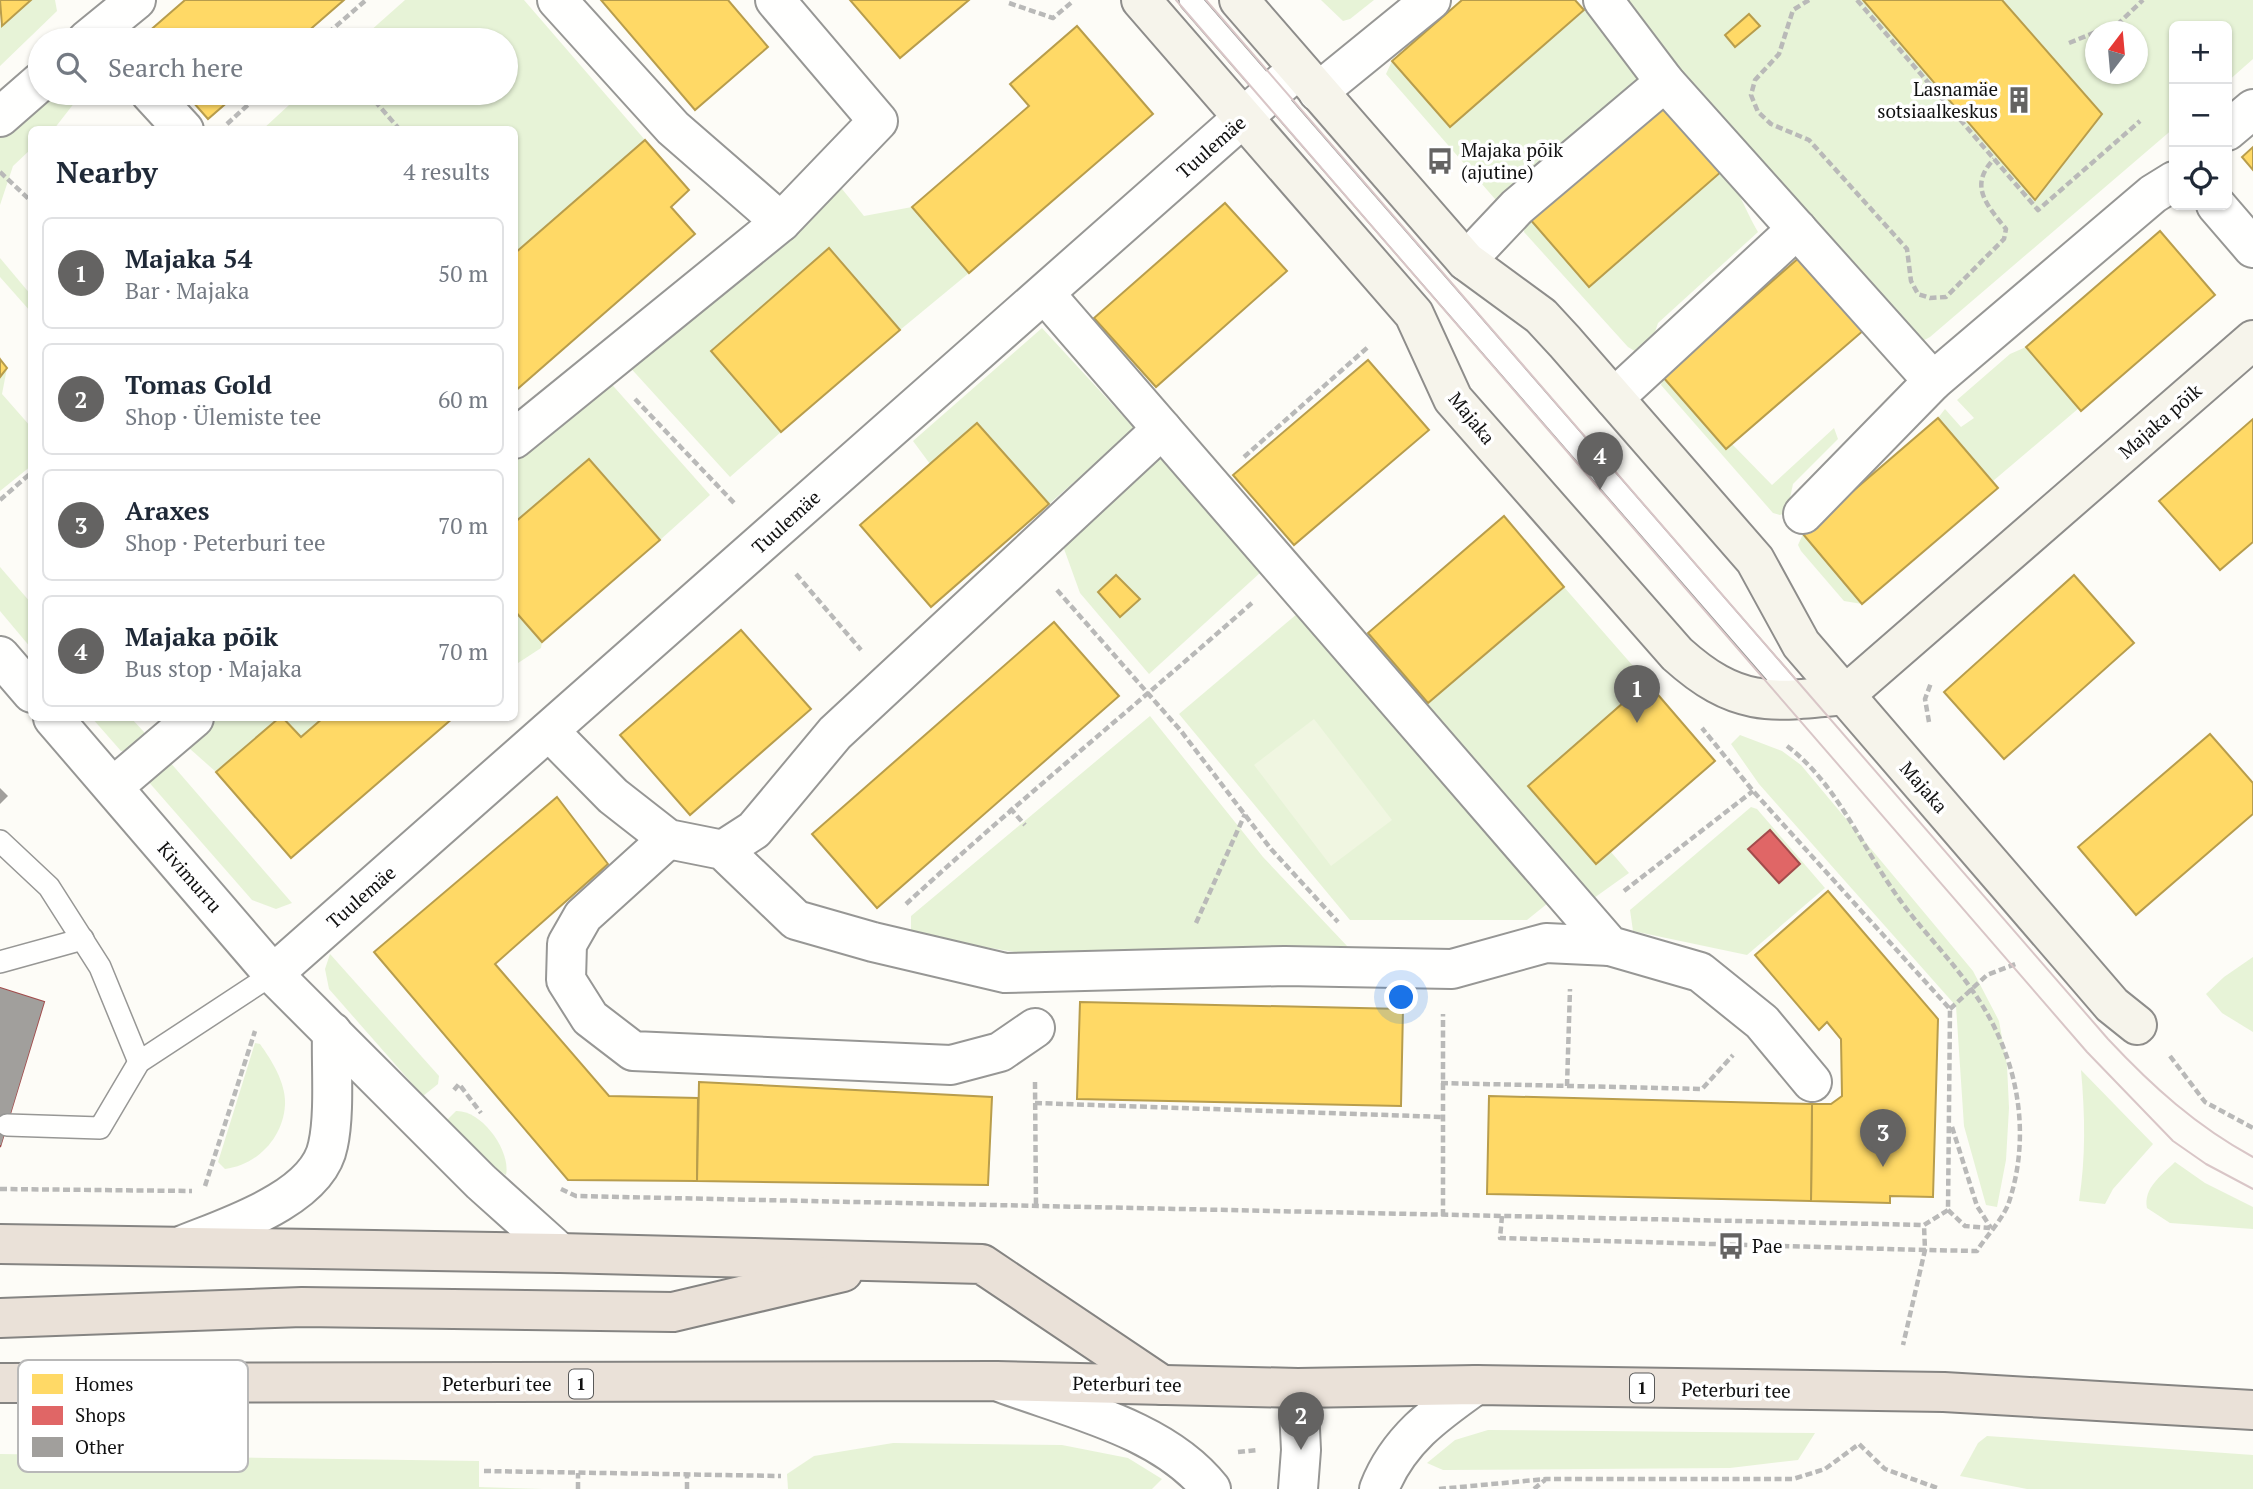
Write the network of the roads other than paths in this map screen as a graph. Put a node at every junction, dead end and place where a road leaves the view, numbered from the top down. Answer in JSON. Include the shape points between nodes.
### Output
{"nodes":[{"id":1,"x":136,"y":0,"type":"edge"},
{"id":2,"x":557,"y":0,"type":"edge"},
{"id":3,"x":775,"y":0,"type":"edge"},
{"id":4,"x":1141,"y":0,"type":"edge"},
{"id":5,"x":1190,"y":0,"type":"edge"},
{"id":6,"x":1239,"y":0,"type":"edge"},
{"id":7,"x":1431,"y":0,"type":"edge"},
{"id":8,"x":1603,"y":0,"type":"edge"},
{"id":9,"x":106,"y":28,"type":"edge"},
{"id":10,"x":1665,"y":82,"type":"junction"},
{"id":11,"x":28,"y":92,"type":"edge"},
{"id":12,"x":1283,"y":93,"type":"junction"},
{"id":13,"x":161,"y":105,"type":"edge"},
{"id":14,"x":2253,"y":109,"type":"edge"},
{"id":15,"x":0,"y":117,"type":"edge"},
{"id":16,"x":180,"y":126,"type":"edge"},
{"id":17,"x":2232,"y":127,"type":"edge"},
{"id":18,"x":2169,"y":184,"type":"edge"},
{"id":19,"x":2220,"y":210,"type":"edge"},
{"id":20,"x":781,"y":222,"type":"junction"},
{"id":21,"x":1797,"y":229,"type":"junction"},
{"id":22,"x":2253,"y":248,"type":"edge"},
{"id":23,"x":1466,"y":261,"type":"junction"},
{"id":24,"x":1045,"y":294,"type":"junction"},
{"id":25,"x":2253,"y":340,"type":"edge"},
{"id":26,"x":1933,"y":381,"type":"junction"},
{"id":27,"x":1614,"y":398,"type":"junction"},
{"id":28,"x":1162,"y":429,"type":"junction"},
{"id":29,"x":518,"y":436,"type":"edge"},
{"id":30,"x":1803,"y":514,"type":"dead end"},
{"id":31,"x":0,"y":656,"type":"edge"},
{"id":32,"x":28,"y":688,"type":"edge"},
{"id":33,"x":1845,"y":695,"type":"junction"},
{"id":34,"x":1797,"y":698,"type":"junction"},
{"id":35,"x":56,"y":721,"type":"edge"},
{"id":36,"x":191,"y":721,"type":"edge"},
{"id":37,"x":549,"y":731,"type":"junction"},
{"id":38,"x":113,"y":788,"type":"junction"},
{"id":39,"x":668,"y":839,"type":"junction"},
{"id":40,"x":0,"y":841,"type":"edge"},
{"id":41,"x":723,"y":850,"type":"junction"},
{"id":42,"x":1590,"y":936,"type":"junction"},
{"id":43,"x":83,"y":939,"type":"junction"},
{"id":44,"x":0,"y":961,"type":"edge"},
{"id":45,"x":273,"y":974,"type":"junction"},
{"id":46,"x":2137,"y":1026,"type":"dead end"},
{"id":47,"x":1035,"y":1028,"type":"road end"},
{"id":48,"x":332,"y":1032,"type":"junction"},
{"id":49,"x":139,"y":1062,"type":"junction"},
{"id":50,"x":1812,"y":1082,"type":"dead end"},
{"id":51,"x":6,"y":1125,"type":"dead end"},
{"id":52,"x":0,"y":1244,"type":"edge"},
{"id":53,"x":183,"y":1245,"type":"junction"},
{"id":54,"x":560,"y":1253,"type":"junction"},
{"id":55,"x":896,"y":1260,"type":"junction"},
{"id":56,"x":0,"y":1318,"type":"edge"},
{"id":57,"x":997,"y":1381,"type":"junction"},
{"id":58,"x":0,"y":1382,"type":"edge"},
{"id":59,"x":18,"y":1382,"type":"edge"},
{"id":60,"x":248,"y":1382,"type":"edge"},
{"id":61,"x":1163,"y":1385,"type":"junction"},
{"id":62,"x":1476,"y":1385,"type":"junction"},
{"id":63,"x":1298,"y":1388,"type":"junction"},
{"id":64,"x":2253,"y":1410,"type":"edge"},
{"id":65,"x":1211,"y":1489,"type":"edge"},
{"id":66,"x":1298,"y":1489,"type":"edge"},
{"id":67,"x":1379,"y":1489,"type":"edge"}],
"edges":[{"from":1,"to":9,"type":"street"},
{"from":2,"to":20,"type":"street","via":[[673,128]]},
{"from":3,"to":20,"type":"street","via":[[878,121]]},
{"from":4,"to":12,"type":"street","name":"Majaka"},
{"from":5,"to":12,"type":"lane"},
{"from":6,"to":12,"type":"street","name":"Majaka"},
{"from":7,"to":12,"type":"street","name":"Tuulemäe"},
{"from":8,"to":10,"type":"street"},
{"from":10,"to":21,"type":"street"},
{"from":10,"to":23,"type":"street","via":[[1517,207]]},
{"from":11,"to":15,"type":"street"},
{"from":12,"to":23,"type":"street","name":"Majaka"},
{"from":12,"to":24,"type":"street","name":"Tuulemäe"},
{"from":12,"to":34,"type":"lane"},
{"from":12,"to":34,"type":"street","name":"Majaka","via":[[1414,314],[1453,399],[1698,673],[1728,692],[1753,698]]},
{"from":13,"to":16,"type":"street"},
{"from":14,"to":17,"type":"street"},
{"from":18,"to":26,"type":"street"},
{"from":19,"to":22,"type":"street"},
{"from":20,"to":29,"type":"street"},
{"from":21,"to":26,"type":"street"},
{"from":21,"to":27,"type":"street"},
{"from":23,"to":27,"type":"street","name":"Majaka","via":[[1541,316]]},
{"from":24,"to":28,"type":"street"},
{"from":24,"to":37,"type":"street","name":"Tuulemäe"},
{"from":25,"to":33,"type":"street","name":"Majaka põik"},
{"from":26,"to":30,"type":"street"},
{"from":27,"to":33,"type":"street","name":"Majaka","via":[[1755,560],[1801,644]]},
{"from":28,"to":41,"type":"street","via":[[835,733],[754,830]]},
{"from":28,"to":42,"type":"street"},
{"from":31,"to":32,"type":"street"},
{"from":33,"to":34,"type":"street","name":"Majaka"},
{"from":33,"to":46,"type":"street","name":"Majaka","via":[[2112,1005]]},
{"from":35,"to":38,"type":"street","name":"Kivimurru"},
{"from":36,"to":38,"type":"street"},
{"from":37,"to":39,"type":"street","via":[[613,796]]},
{"from":37,"to":45,"type":"street","name":"Tuulemäe"},
{"from":38,"to":45,"type":"street","name":"Kivimurru"},
{"from":39,"to":41,"type":"street"},
{"from":39,"to":47,"type":"street","via":[[583,916],[567,944],[566,980],[590,1018],[633,1051],[951,1065],[1000,1052]]},
{"from":40,"to":43,"type":"lane","via":[[49,887]]},
{"from":41,"to":42,"type":"street","via":[[796,920],[1005,973],[1444,968]]},
{"from":42,"to":50,"type":"street","via":[[1700,972],[1762,1022]]},
{"from":43,"to":44,"type":"lane"},
{"from":43,"to":49,"type":"lane","via":[[100,967]]},
{"from":45,"to":48,"type":"street","name":"Kivimurru"},
{"from":45,"to":49,"type":"lane"},
{"from":48,"to":53,"type":"street","via":[[328,1146],[314,1173],[274,1207]]},
{"from":48,"to":54,"type":"street","name":"Kivimurru","via":[[481,1182]]},
{"from":49,"to":51,"type":"lane","via":[[100,1128]]},
{"from":52,"to":53,"type":"highway"},
{"from":53,"to":54,"type":"highway"},
{"from":54,"to":55,"type":"highway"},
{"from":55,"to":56,"type":"highway","via":[[673,1312],[302,1307]]},
{"from":55,"to":61,"type":"highway","via":[[982,1264]]},
{"from":57,"to":60,"type":"highway","name":"Peterburi tee","number":"1"},
{"from":57,"to":61,"type":"highway","name":"Peterburi tee","number":"1"},
{"from":57,"to":65,"type":"street","via":[[1175,1452]]},
{"from":58,"to":59,"type":"highway","name":"Peterburi tee","number":"1"},
{"from":61,"to":63,"type":"highway","name":"Peterburi tee","number":"1"},
{"from":62,"to":63,"type":"highway","name":"Peterburi tee","number":"1"},
{"from":62,"to":64,"type":"highway","name":"Peterburi tee","number":"1","via":[[1944,1392]]},
{"from":62,"to":67,"type":"street","via":[[1405,1441]]},
{"from":63,"to":66,"type":"street"}]}
